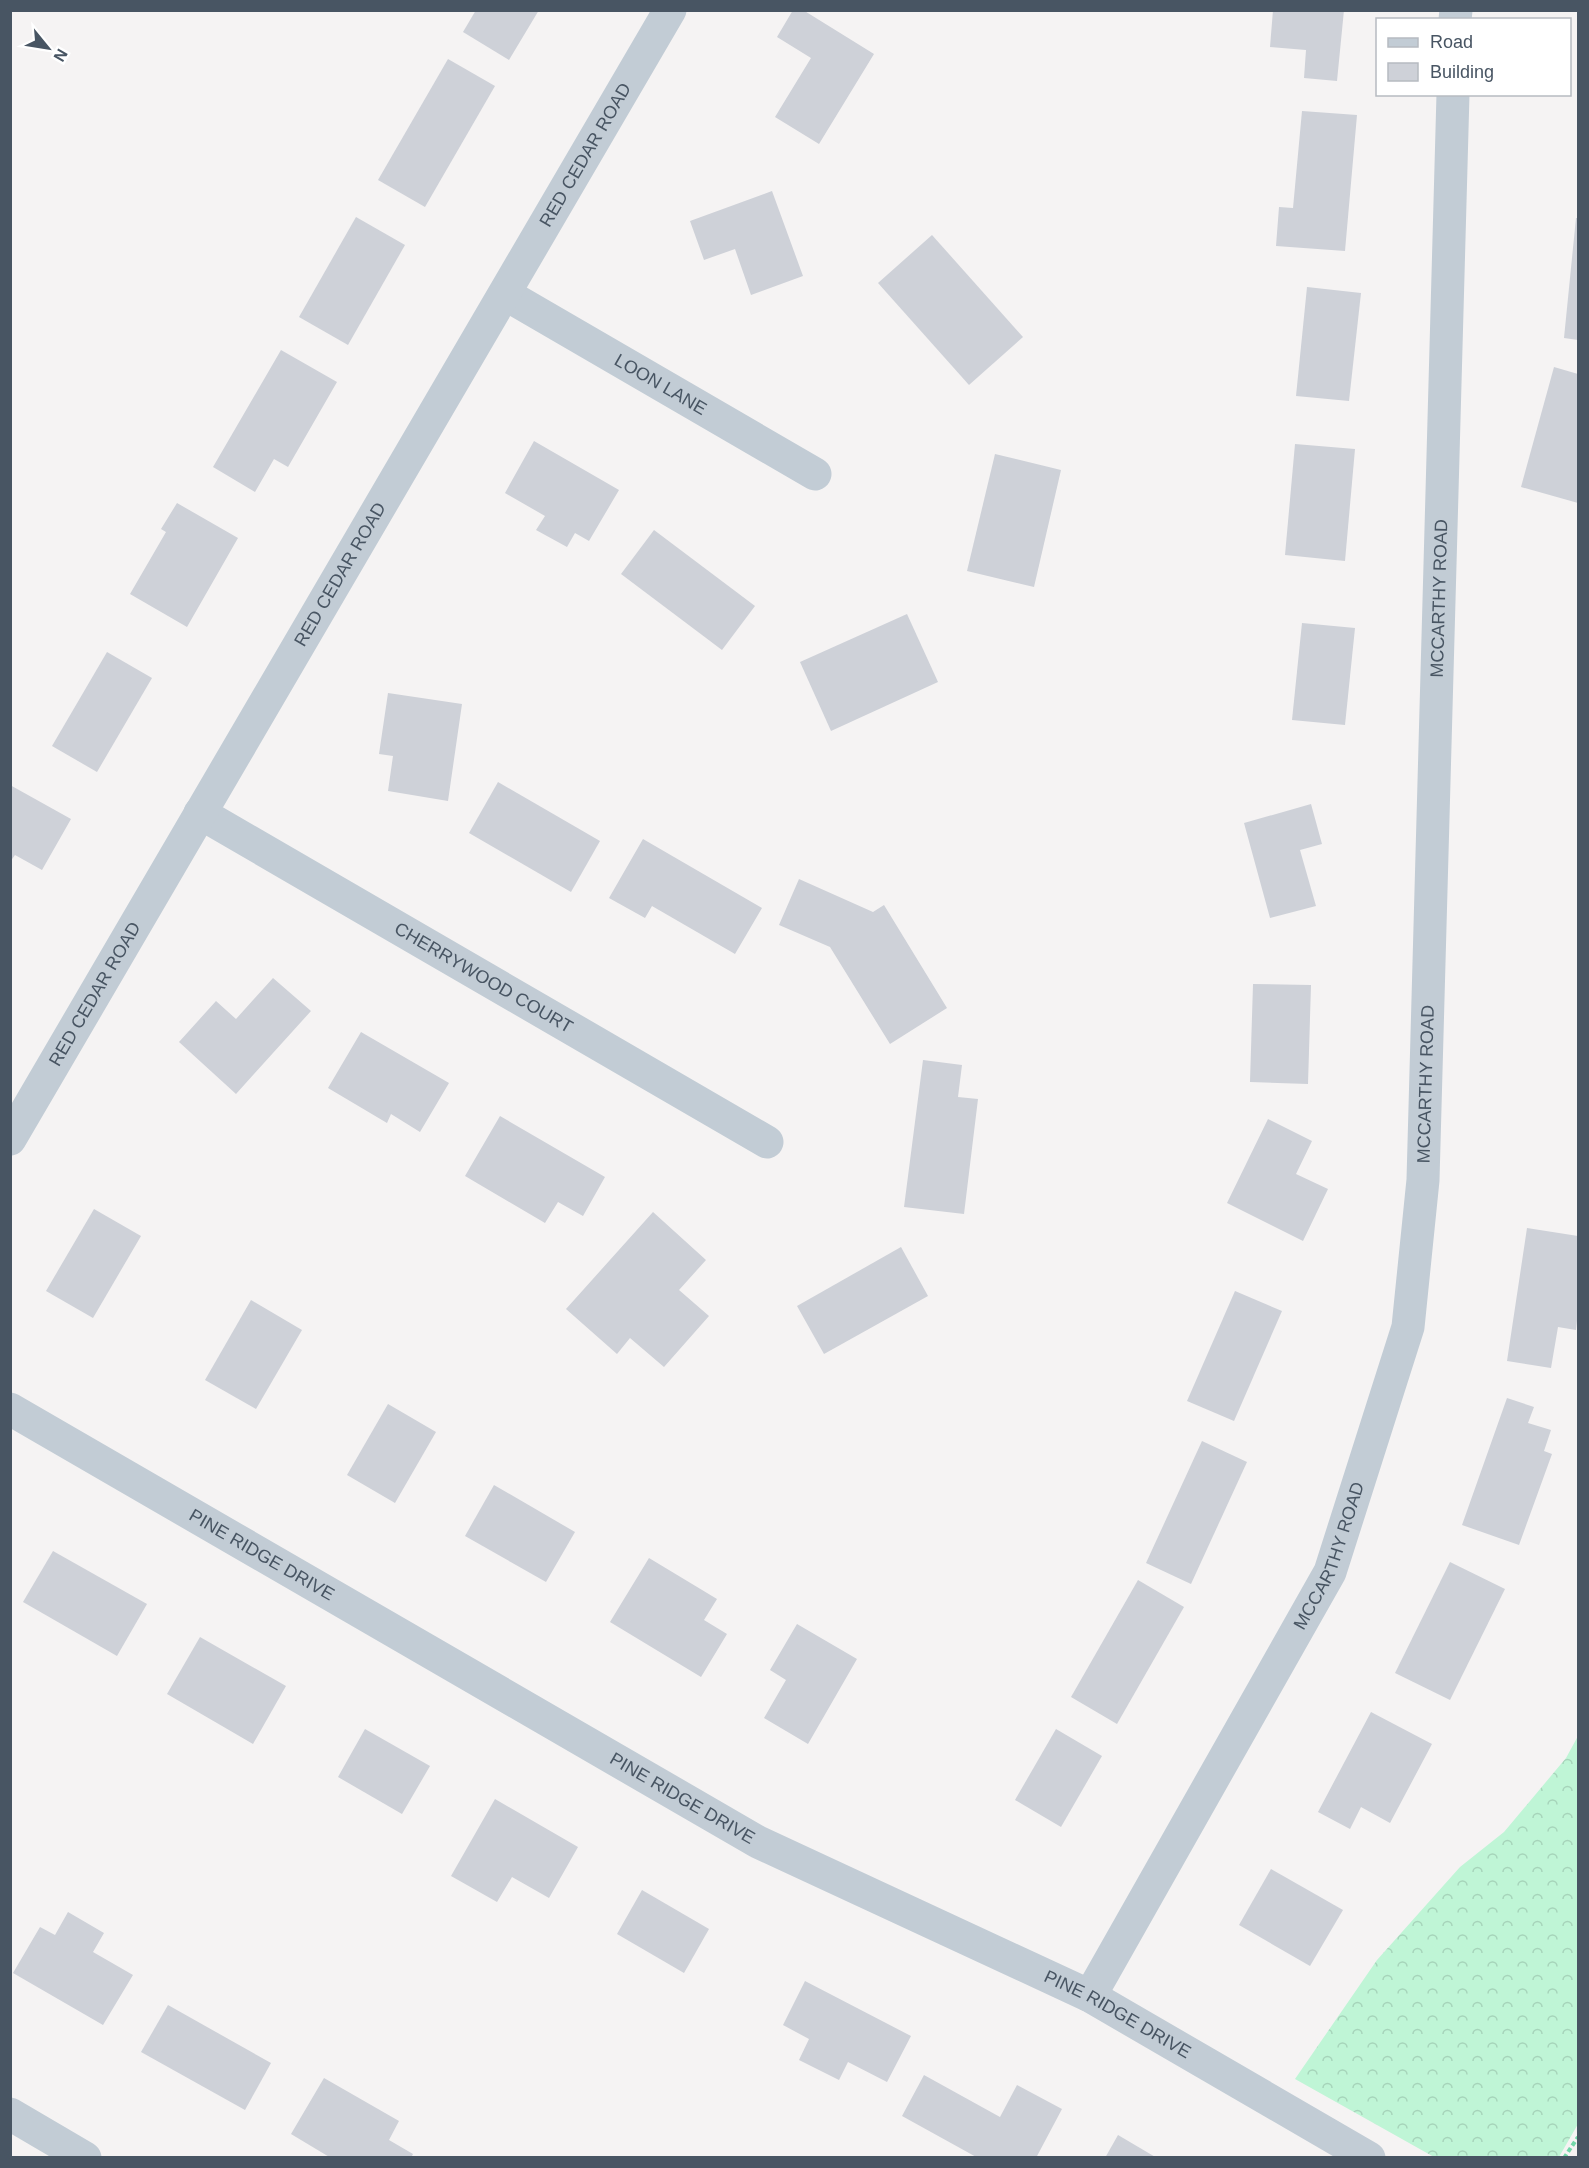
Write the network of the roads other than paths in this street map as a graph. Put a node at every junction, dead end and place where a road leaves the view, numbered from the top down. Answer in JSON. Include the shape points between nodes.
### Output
{"nodes":[{"id":1,"x":670,"y":10,"type":"edge"},
{"id":2,"x":1453,"y":96,"type":"edge"},
{"id":3,"x":505,"y":294,"type":"junction"},
{"id":4,"x":815,"y":474,"type":"dead end"},
{"id":5,"x":200,"y":813,"type":"junction"},
{"id":6,"x":10,"y":1139,"type":"edge"},
{"id":7,"x":767,"y":1142,"type":"dead end"},
{"id":8,"x":10,"y":1409,"type":"edge"},
{"id":9,"x":1090,"y":1996,"type":"junction"},
{"id":10,"x":10,"y":2114,"type":"edge"},
{"id":11,"x":85,"y":2157,"type":"edge"},
{"id":12,"x":1369,"y":2157,"type":"edge"}],
"edges":[{"from":1,"to":3,"type":"street","name":"RED CEDAR ROAD"},
{"from":2,"to":9,"type":"street","name":"MCCARTHY ROAD","via":[[1423,1180],[1408,1327],[1330,1572]]},
{"from":3,"to":4,"type":"street","name":"LOON LANE"},
{"from":3,"to":5,"type":"street","name":"RED CEDAR ROAD"},
{"from":5,"to":6,"type":"street","name":"RED CEDAR ROAD"},
{"from":5,"to":7,"type":"street","name":"CHERRYWOOD COURT"},
{"from":8,"to":9,"type":"street","name":"PINE RIDGE DRIVE","via":[[758,1842]]},
{"from":9,"to":12,"type":"street","name":"PINE RIDGE DRIVE"},
{"from":10,"to":11,"type":"street"}]}
